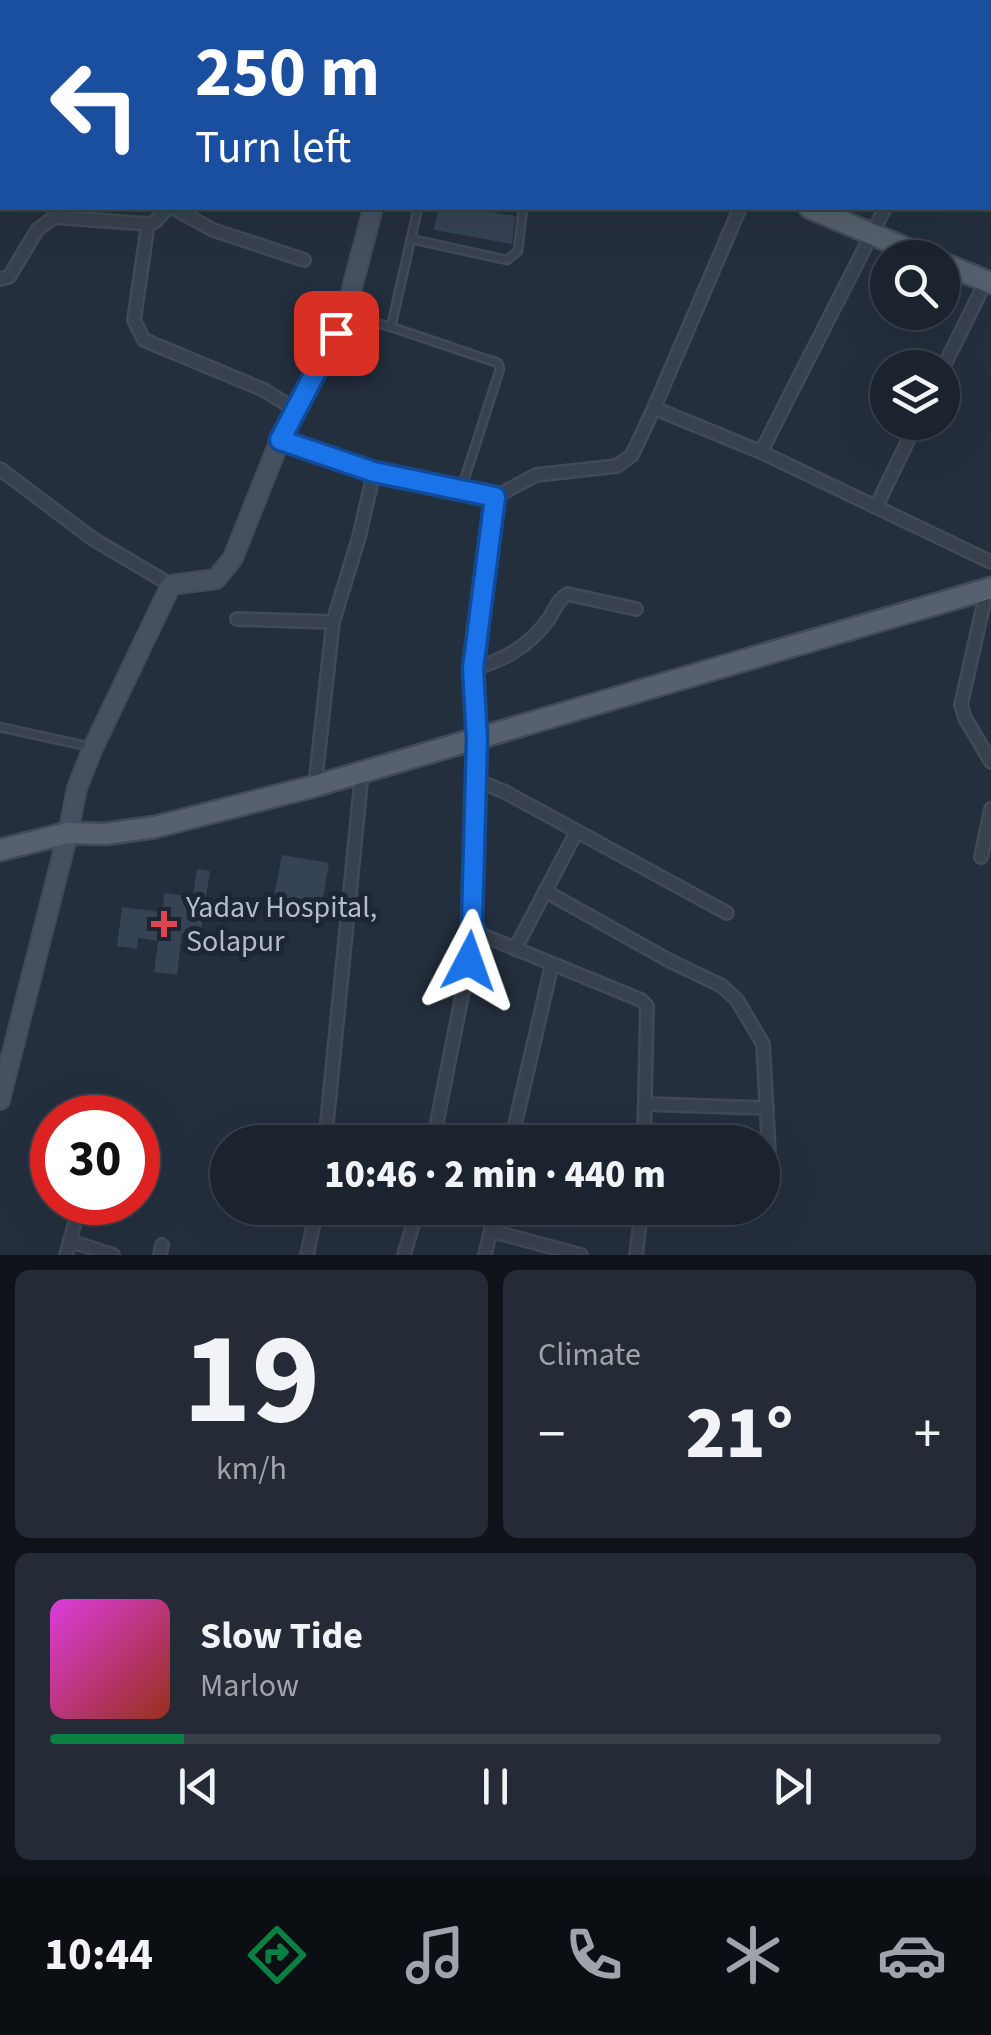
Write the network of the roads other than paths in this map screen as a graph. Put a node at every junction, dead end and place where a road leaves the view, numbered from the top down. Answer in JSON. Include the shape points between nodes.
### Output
{"nodes":[{"id":1,"x":168,"y":210,"type":"edge"},
{"id":2,"x":174,"y":210,"type":"edge"},
{"id":3,"x":372,"y":210,"type":"edge"},
{"id":4,"x":418,"y":210,"type":"edge"},
{"id":5,"x":523,"y":210,"type":"edge"},
{"id":6,"x":739,"y":210,"type":"edge"},
{"id":7,"x":815,"y":210,"type":"edge"},
{"id":8,"x":884,"y":210,"type":"edge"},
{"id":9,"x":148,"y":224,"type":"junction"},
{"id":10,"x":873,"y":234,"type":"junction"},
{"id":11,"x":410,"y":240,"type":"junction"},
{"id":12,"x":887,"y":240,"type":"edge"},
{"id":13,"x":304,"y":260,"type":"dead end"},
{"id":14,"x":960,"y":270,"type":"edge"},
{"id":15,"x":0,"y":279,"type":"edge"},
{"id":16,"x":988,"y":282,"type":"edge"},
{"id":17,"x":345,"y":315,"type":"junction"},
{"id":18,"x":391,"y":327,"type":"junction"},
{"id":19,"x":952,"y":350,"type":"edge"},
{"id":20,"x":654,"y":408,"type":"junction"},
{"id":21,"x":296,"y":410,"type":"junction"},
{"id":22,"x":280,"y":440,"type":"junction"},
{"id":23,"x":908,"y":440,"type":"edge"},
{"id":24,"x":762,"y":452,"type":"junction"},
{"id":25,"x":0,"y":469,"type":"edge"},
{"id":26,"x":374,"y":472,"type":"junction"},
{"id":27,"x":461,"y":490,"type":"junction"},
{"id":28,"x":495,"y":497,"type":"junction"},
{"id":29,"x":876,"y":507,"type":"junction"},
{"id":30,"x":991,"y":562,"type":"edge"},
{"id":31,"x":170,"y":585,"type":"junction"},
{"id":32,"x":989,"y":588,"type":"edge"},
{"id":33,"x":636,"y":609,"type":"dead end"},
{"id":34,"x":237,"y":619,"type":"dead end"},
{"id":35,"x":333,"y":622,"type":"junction"},
{"id":36,"x":473,"y":669,"type":"junction"},
{"id":37,"x":0,"y":727,"type":"edge"},
{"id":38,"x":477,"y":739,"type":"junction"},
{"id":39,"x":93,"y":748,"type":"junction"},
{"id":40,"x":991,"y":762,"type":"edge"},
{"id":41,"x":362,"y":772,"type":"junction"},
{"id":42,"x":476,"y":780,"type":"junction"},
{"id":43,"x":315,"y":786,"type":"junction"},
{"id":44,"x":991,"y":809,"type":"edge"},
{"id":45,"x":577,"y":831,"type":"junction"},
{"id":46,"x":68,"y":834,"type":"junction"},
{"id":47,"x":0,"y":850,"type":"edge"},
{"id":48,"x":982,"y":856,"type":"dead end"},
{"id":49,"x":545,"y":891,"type":"junction"},
{"id":50,"x":727,"y":913,"type":"dead end"},
{"id":51,"x":474,"y":930,"type":"junction"},
{"id":52,"x":515,"y":948,"type":"junction"},
{"id":53,"x":552,"y":964,"type":"junction"},
{"id":54,"x":0,"y":1100,"type":"edge"},
{"id":55,"x":646,"y":1104,"type":"junction"},
{"id":56,"x":767,"y":1108,"type":"junction"},
{"id":57,"x":327,"y":1125,"type":"edge"},
{"id":58,"x":436,"y":1125,"type":"edge"},
{"id":59,"x":515,"y":1125,"type":"edge"},
{"id":60,"x":645,"y":1125,"type":"edge"},
{"id":61,"x":767,"y":1125,"type":"edge"},
{"id":62,"x":74,"y":1225,"type":"edge"},
{"id":63,"x":313,"y":1225,"type":"edge"},
{"id":64,"x":413,"y":1225,"type":"edge"},
{"id":65,"x":492,"y":1225,"type":"edge"},
{"id":66,"x":640,"y":1225,"type":"edge"},
{"id":67,"x":491,"y":1231,"type":"junction"},
{"id":68,"x":70,"y":1241,"type":"junction"},
{"id":69,"x":66,"y":1255,"type":"edge"},
{"id":70,"x":112,"y":1255,"type":"edge"},
{"id":71,"x":307,"y":1255,"type":"edge"},
{"id":72,"x":404,"y":1255,"type":"edge"},
{"id":73,"x":485,"y":1255,"type":"edge"},
{"id":74,"x":581,"y":1255,"type":"edge"},
{"id":75,"x":636,"y":1255,"type":"edge"}],
"edges":[{"from":1,"to":9,"type":"street"},
{"from":2,"to":13,"type":"street"},
{"from":3,"to":17,"type":"main road"},
{"from":4,"to":11,"type":"lane"},
{"from":5,"to":11,"type":"lane","via":[[518,250],[507,260]]},
{"from":6,"to":20,"type":"street"},
{"from":7,"to":10,"type":"main road"},
{"from":8,"to":10,"type":"street"},
{"from":9,"to":15,"type":"street","via":[[54,217],[38,230],[14,271]]},
{"from":9,"to":21,"type":"street","via":[[134,320],[144,340]]},
{"from":10,"to":12,"type":"main road"},
{"from":10,"to":24,"type":"street"},
{"from":11,"to":18,"type":"lane"},
{"from":14,"to":16,"type":"main road"},
{"from":16,"to":19,"type":"street"},
{"from":17,"to":18,"type":"lane"},
{"from":17,"to":21,"type":"main road"},
{"from":18,"to":27,"type":"lane","via":[[498,364]]},
{"from":20,"to":24,"type":"street"},
{"from":20,"to":28,"type":"street","via":[[626,461],[536,476]]},
{"from":21,"to":22,"type":"main road"},
{"from":22,"to":26,"type":"street"},
{"from":22,"to":31,"type":"main road","via":[[226,570],[210,582]]},
{"from":23,"to":29,"type":"street"},
{"from":24,"to":29,"type":"street"},
{"from":25,"to":31,"type":"street","via":[[93,539]]},
{"from":26,"to":27,"type":"street"},
{"from":26,"to":35,"type":"street"},
{"from":27,"to":28,"type":"street"},
{"from":28,"to":36,"type":"street"},
{"from":29,"to":30,"type":"street"},
{"from":31,"to":39,"type":"main road"},
{"from":32,"to":38,"type":"main road"},
{"from":32,"to":40,"type":"street","via":[[962,705]]},
{"from":33,"to":36,"type":"street","via":[[562,596],[522,647]]},
{"from":34,"to":35,"type":"street"},
{"from":35,"to":43,"type":"street"},
{"from":36,"to":38,"type":"street"},
{"from":37,"to":39,"type":"lane"},
{"from":38,"to":41,"type":"main road"},
{"from":38,"to":42,"type":"street"},
{"from":39,"to":46,"type":"main road"},
{"from":41,"to":43,"type":"main road"},
{"from":41,"to":57,"type":"street"},
{"from":42,"to":45,"type":"street"},
{"from":42,"to":51,"type":"street"},
{"from":43,"to":46,"type":"main road","via":[[155,827]]},
{"from":44,"to":48,"type":"street"},
{"from":45,"to":49,"type":"street"},
{"from":45,"to":50,"type":"street"},
{"from":46,"to":47,"type":"main road"},
{"from":46,"to":54,"type":"main road"},
{"from":49,"to":52,"type":"street"},
{"from":49,"to":56,"type":"street","via":[[730,992],[763,1044]]},
{"from":51,"to":52,"type":"street"},
{"from":51,"to":58,"type":"street"},
{"from":52,"to":53,"type":"street"},
{"from":53,"to":55,"type":"street","via":[[646,1006]]},
{"from":53,"to":59,"type":"street"},
{"from":55,"to":56,"type":"street"},
{"from":55,"to":60,"type":"street"},
{"from":56,"to":61,"type":"street"},
{"from":62,"to":68,"type":"street"},
{"from":63,"to":71,"type":"street"},
{"from":64,"to":72,"type":"street"},
{"from":65,"to":67,"type":"street"},
{"from":66,"to":75,"type":"street"},
{"from":67,"to":73,"type":"street"},
{"from":67,"to":74,"type":"street"},
{"from":68,"to":69,"type":"street"},
{"from":68,"to":70,"type":"street"}]}
